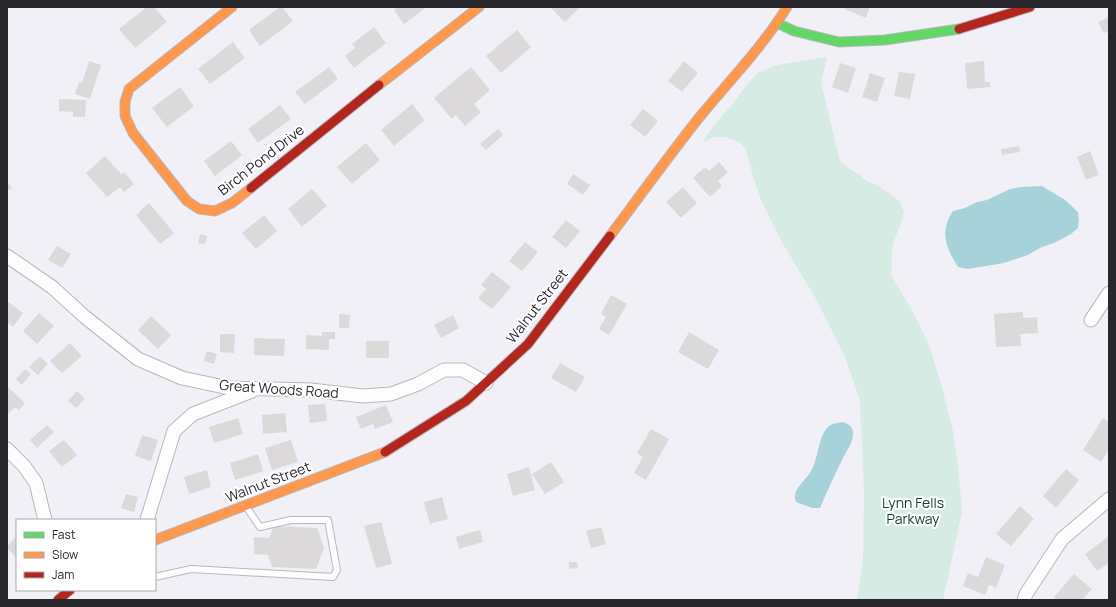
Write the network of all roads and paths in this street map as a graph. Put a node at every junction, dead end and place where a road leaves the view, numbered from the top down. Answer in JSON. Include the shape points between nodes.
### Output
{"nodes":[{"id":1,"x":232,"y":7,"type":"edge"},
{"id":2,"x":479,"y":7,"type":"edge"},
{"id":3,"x":787,"y":7,"type":"edge"},
{"id":4,"x":1030,"y":7,"type":"edge"},
{"id":5,"x":777,"y":23,"type":"junction"},
{"id":6,"x":7,"y":256,"type":"edge"},
{"id":7,"x":1109,"y":293,"type":"edge"},
{"id":8,"x":1091,"y":320,"type":"dead end"},
{"id":9,"x":486,"y":383,"type":"junction"},
{"id":10,"x":260,"y":389,"type":"junction"},
{"id":11,"x":7,"y":448,"type":"edge"},
{"id":12,"x":1109,"y":499,"type":"edge"},
{"id":13,"x":245,"y":506,"type":"junction"},
{"id":14,"x":44,"y":519,"type":"edge"},
{"id":15,"x":147,"y":519,"type":"edge"},
{"id":16,"x":156,"y":540,"type":"edge"},
{"id":17,"x":156,"y":577,"type":"edge"},
{"id":18,"x":69,"y":591,"type":"edge"},
{"id":19,"x":58,"y":600,"type":"edge"},
{"id":20,"x":1024,"y":600,"type":"edge"}],
"edges":[{"from":1,"to":2,"type":"street","name":"Birch Pond Drive","via":[[129,89],[125,102],[125,116],[133,133],[187,201],[199,209],[215,211],[232,203]]},
{"from":3,"to":5,"type":"street","name":"Walnut Street"},
{"from":4,"to":5,"type":"street","via":[[957,29],[885,40],[839,42],[794,32]]},
{"from":5,"to":9,"type":"street","name":"Walnut Street","via":[[698,119],[528,344]]},
{"from":6,"to":10,"type":"street","name":"Great Woods Road","via":[[52,287],[138,359],[182,378],[229,388]]},
{"from":7,"to":8,"type":"street"},
{"from":9,"to":10,"type":"street","name":"Great Woods Road","via":[[463,370],[444,370],[418,384],[391,394],[363,396],[311,390]]},
{"from":9,"to":13,"type":"street","name":"Walnut Street","via":[[466,402],[387,452]]},
{"from":10,"to":15,"type":"street","via":[[193,414],[174,431]]},
{"from":11,"to":14,"type":"street","via":[[36,483]]},
{"from":12,"to":20,"type":"street","via":[[1062,539]]},
{"from":13,"to":16,"type":"street","name":"Walnut Street"},
{"from":13,"to":17,"type":"lane","via":[[260,526],[291,520],[328,520],[337,570],[333,577],[191,569]]},
{"from":18,"to":19,"type":"street"}]}
